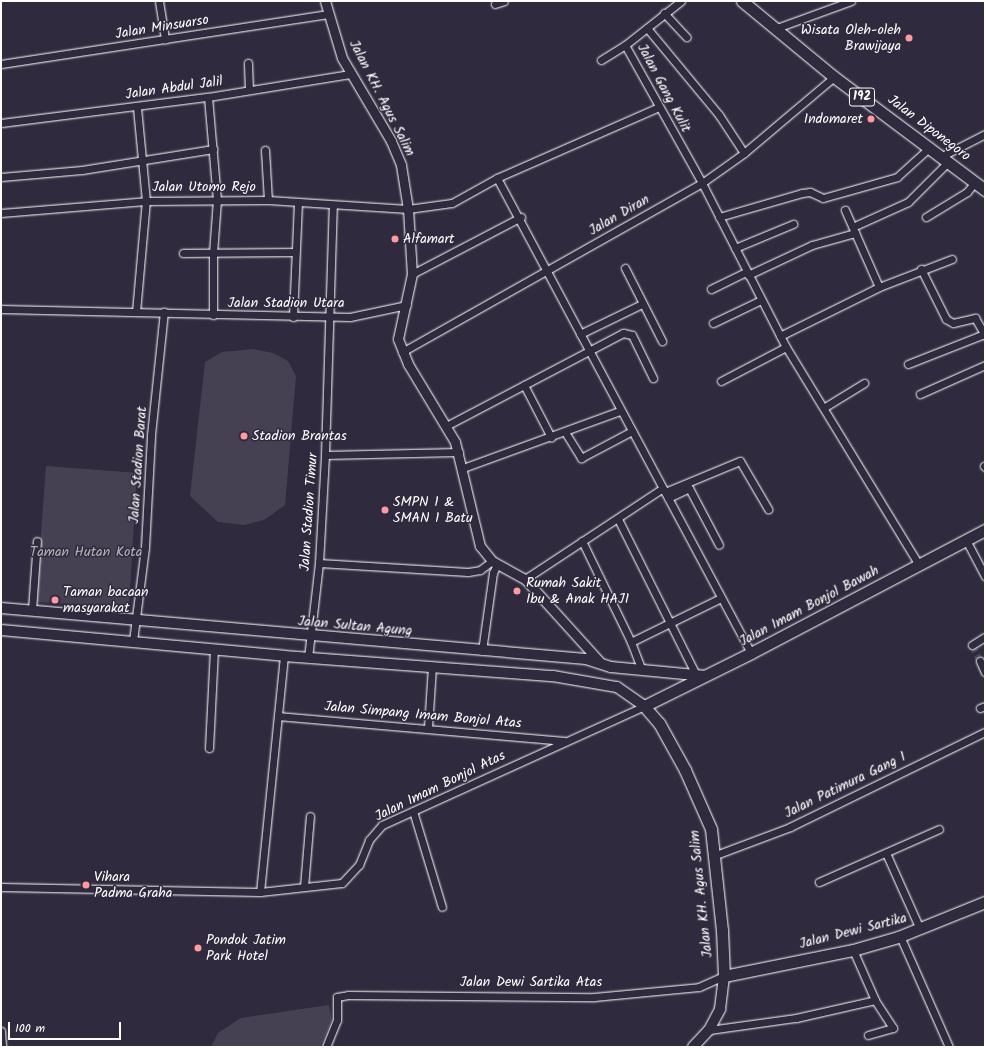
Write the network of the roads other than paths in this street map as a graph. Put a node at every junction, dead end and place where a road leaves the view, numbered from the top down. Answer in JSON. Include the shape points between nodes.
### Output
{"nodes":[{"id":1,"x":159,"y":1,"type":"edge"},
{"id":2,"x":325,"y":1,"type":"edge"},
{"id":3,"x":504,"y":1,"type":"edge"},
{"id":4,"x":680,"y":1,"type":"edge"},
{"id":5,"x":742,"y":1,"type":"edge"},
{"id":6,"x":851,"y":1,"type":"edge"},
{"id":7,"x":495,"y":4,"type":"dead end"},
{"id":8,"x":664,"y":13,"type":"junction"},
{"id":9,"x":328,"y":14,"type":"junction"},
{"id":10,"x":647,"y":28,"type":"junction"},
{"id":11,"x":774,"y":29,"type":"junction"},
{"id":12,"x":686,"y":37,"type":"dead end"},
{"id":13,"x":165,"y":40,"type":"junction"},
{"id":14,"x":625,"y":45,"type":"junction"},
{"id":15,"x":601,"y":60,"type":"dead end"},
{"id":16,"x":248,"y":63,"type":"dead end"},
{"id":17,"x":1,"y":64,"type":"edge"},
{"id":18,"x":350,"y":74,"type":"junction"},
{"id":19,"x":834,"y":77,"type":"junction"},
{"id":20,"x":250,"y":90,"type":"junction"},
{"id":21,"x":208,"y":97,"type":"junction"},
{"id":22,"x":137,"y":107,"type":"junction"},
{"id":23,"x":659,"y":107,"type":"junction"},
{"id":24,"x":1,"y":123,"type":"edge"},
{"id":25,"x":985,"y":134,"type":"edge"},
{"id":26,"x":930,"y":147,"type":"junction"},
{"id":27,"x":213,"y":149,"type":"junction"},
{"id":28,"x":265,"y":150,"type":"dead end"},
{"id":29,"x":744,"y":153,"type":"junction"},
{"id":30,"x":946,"y":158,"type":"junction"},
{"id":31,"x":141,"y":160,"type":"junction"},
{"id":32,"x":1,"y":177,"type":"edge"},
{"id":33,"x":497,"y":178,"type":"junction"},
{"id":34,"x":975,"y":182,"type":"junction"},
{"id":35,"x":702,"y":183,"type":"junction"},
{"id":36,"x":985,"y":190,"type":"edge"},
{"id":37,"x":217,"y":200,"type":"junction"},
{"id":38,"x":268,"y":200,"type":"junction"},
{"id":39,"x":146,"y":201,"type":"junction"},
{"id":40,"x":298,"y":202,"type":"junction"},
{"id":41,"x":332,"y":206,"type":"junction"},
{"id":42,"x":408,"y":209,"type":"junction"},
{"id":43,"x":846,"y":210,"type":"dead end"},
{"id":44,"x":1,"y":213,"type":"edge"},
{"id":45,"x":521,"y":217,"type":"junction"},
{"id":46,"x":719,"y":217,"type":"junction"},
{"id":47,"x":926,"y":217,"type":"dead end"},
{"id":48,"x":793,"y":224,"type":"dead end"},
{"id":49,"x":857,"y":225,"type":"dead end"},
{"id":50,"x":855,"y":233,"type":"junction"},
{"id":51,"x":735,"y":248,"type":"junction"},
{"id":52,"x":296,"y":252,"type":"junction"},
{"id":53,"x":183,"y":253,"type":"dead end"},
{"id":54,"x":213,"y":253,"type":"junction"},
{"id":55,"x":952,"y":259,"type":"dead end"},
{"id":56,"x":625,"y":268,"type":"dead end"},
{"id":57,"x":921,"y":269,"type":"junction"},
{"id":58,"x":549,"y":270,"type":"junction"},
{"id":59,"x":412,"y":274,"type":"junction"},
{"id":60,"x":747,"y":274,"type":"junction"},
{"id":61,"x":879,"y":287,"type":"junction"},
{"id":62,"x":711,"y":289,"type":"dead end"},
{"id":63,"x":761,"y":300,"type":"junction"},
{"id":64,"x":642,"y":304,"type":"junction"},
{"id":65,"x":407,"y":305,"type":"junction"},
{"id":66,"x":1,"y":310,"type":"edge"},
{"id":67,"x":136,"y":312,"type":"junction"},
{"id":68,"x":164,"y":312,"type":"junction"},
{"id":69,"x":213,"y":315,"type":"junction"},
{"id":70,"x":329,"y":316,"type":"junction"},
{"id":71,"x":294,"y":317,"type":"junction"},
{"id":72,"x":713,"y":322,"type":"dead end"},
{"id":73,"x":580,"y":334,"type":"junction"},
{"id":74,"x":985,"y":335,"type":"edge"},
{"id":75,"x":780,"y":336,"type":"junction"},
{"id":76,"x":662,"y":341,"type":"dead end"},
{"id":77,"x":786,"y":347,"type":"junction"},
{"id":78,"x":588,"y":350,"type":"junction"},
{"id":79,"x":402,"y":352,"type":"junction"},
{"id":80,"x":908,"y":364,"type":"dead end"},
{"id":81,"x":985,"y":365,"type":"edge"},
{"id":82,"x":653,"y":378,"type":"dead end"},
{"id":83,"x":721,"y":381,"type":"dead end"},
{"id":84,"x":864,"y":383,"type":"dead end"},
{"id":85,"x":524,"y":385,"type":"junction"},
{"id":86,"x":920,"y":394,"type":"dead end"},
{"id":87,"x":825,"y":407,"type":"junction"},
{"id":88,"x":620,"y":411,"type":"junction"},
{"id":89,"x":448,"y":425,"type":"junction"},
{"id":90,"x":632,"y":431,"type":"junction"},
{"id":91,"x":565,"y":432,"type":"junction"},
{"id":92,"x":551,"y":437,"type":"junction"},
{"id":93,"x":459,"y":452,"type":"junction"},
{"id":94,"x":325,"y":455,"type":"junction"},
{"id":95,"x":463,"y":468,"type":"junction"},
{"id":96,"x":665,"y":493,"type":"junction"},
{"id":97,"x":768,"y":509,"type":"dead end"},
{"id":98,"x":618,"y":518,"type":"junction"},
{"id":99,"x":985,"y":530,"type":"edge"},
{"id":100,"x":966,"y":540,"type":"junction"},
{"id":101,"x":37,"y":541,"type":"dead end"},
{"id":102,"x":582,"y":541,"type":"junction"},
{"id":103,"x":719,"y":545,"type":"dead end"},
{"id":104,"x":495,"y":562,"type":"junction"},
{"id":105,"x":319,"y":563,"type":"junction"},
{"id":106,"x":919,"y":565,"type":"junction"},
{"id":107,"x":985,"y":576,"type":"edge"},
{"id":108,"x":525,"y":579,"type":"junction"},
{"id":109,"x":721,"y":598,"type":"junction"},
{"id":110,"x":1,"y":608,"type":"edge"},
{"id":111,"x":32,"y":610,"type":"junction"},
{"id":112,"x":135,"y":618,"type":"junction"},
{"id":113,"x":672,"y":622,"type":"junction"},
{"id":114,"x":1,"y":630,"type":"edge"},
{"id":115,"x":311,"y":637,"type":"junction"},
{"id":116,"x":985,"y":637,"type":"edge"},
{"id":117,"x":133,"y":641,"type":"junction"},
{"id":118,"x":631,"y":642,"type":"junction"},
{"id":119,"x":972,"y":646,"type":"dead end"},
{"id":120,"x":214,"y":648,"type":"junction"},
{"id":121,"x":482,"y":651,"type":"junction"},
{"id":122,"x":505,"y":652,"type":"junction"},
{"id":123,"x":751,"y":653,"type":"junction"},
{"id":124,"x":284,"y":656,"type":"junction"},
{"id":125,"x":308,"y":658,"type":"junction"},
{"id":126,"x":980,"y":661,"type":"tunnel mouth"},
{"id":127,"x":601,"y":663,"type":"junction"},
{"id":128,"x":432,"y":666,"type":"junction"},
{"id":129,"x":642,"y":670,"type":"junction"},
{"id":130,"x":503,"y":671,"type":"junction"},
{"id":131,"x":985,"y":672,"type":"edge"},
{"id":132,"x":672,"y":673,"type":"junction"},
{"id":133,"x":701,"y":676,"type":"junction"},
{"id":134,"x":673,"y":692,"type":"junction"},
{"id":135,"x":644,"y":706,"type":"junction"},
{"id":136,"x":278,"y":716,"type":"junction"},
{"id":137,"x":428,"y":728,"type":"junction"},
{"id":138,"x":985,"y":732,"type":"edge"},
{"id":139,"x":567,"y":742,"type":"junction"},
{"id":140,"x":209,"y":748,"type":"dead end"},
{"id":141,"x":413,"y":811,"type":"junction"},
{"id":142,"x":310,"y":816,"type":"dead end"},
{"id":143,"x":939,"y":829,"type":"dead end"},
{"id":144,"x":886,"y":853,"type":"junction"},
{"id":145,"x":713,"y":856,"type":"junction"},
{"id":146,"x":819,"y":882,"type":"dead end"},
{"id":147,"x":1,"y":887,"type":"edge"},
{"id":148,"x":304,"y":887,"type":"junction"},
{"id":149,"x":260,"y":892,"type":"junction"},
{"id":150,"x":985,"y":902,"type":"edge"},
{"id":151,"x":442,"y":907,"type":"dead end"},
{"id":152,"x":920,"y":929,"type":"junction"},
{"id":153,"x":900,"y":936,"type":"junction"},
{"id":154,"x":853,"y":950,"type":"junction"},
{"id":155,"x":724,"y":976,"type":"junction"},
{"id":156,"x":875,"y":1000,"type":"junction"},
{"id":157,"x":709,"y":1030,"type":"junction"},
{"id":158,"x":1,"y":1031,"type":"edge"},
{"id":159,"x":868,"y":1035,"type":"dead end"},
{"id":160,"x":1,"y":1045,"type":"edge"},
{"id":161,"x":326,"y":1047,"type":"edge"},
{"id":162,"x":693,"y":1047,"type":"edge"},
{"id":163,"x":949,"y":1047,"type":"edge"}],
"edges":[{"from":1,"to":13,"type":"street"},
{"from":2,"to":9,"type":"street","name":"Jalan KH. Agus Salim"},
{"from":3,"to":7,"type":"street"},
{"from":4,"to":8,"type":"street","name":"Jalan Gang Kulit"},
{"from":5,"to":11,"type":"main road","name":"Jalan Diponegoro","number":"192"},
{"from":6,"to":11,"type":"street"},
{"from":8,"to":10,"type":"street","name":"Jalan Gang Kulit"},
{"from":8,"to":12,"type":"street"},
{"from":9,"to":13,"type":"street","name":"Jalan Minsuarso"},
{"from":9,"to":18,"type":"street","name":"Jalan KH. Agus Salim"},
{"from":10,"to":14,"type":"street","name":"Jalan Gang Kulit"},
{"from":10,"to":29,"type":"street","via":[[718,115]]},
{"from":11,"to":19,"type":"main road","name":"Jalan Diponegoro","number":"192"},
{"from":13,"to":17,"type":"street","name":"Jalan Minsuarso"},
{"from":14,"to":15,"type":"street"},
{"from":14,"to":23,"type":"street","name":"Jalan Gang Kulit"},
{"from":16,"to":20,"type":"street"},
{"from":18,"to":20,"type":"street","name":"Jalan Abdul Jalil"},
{"from":18,"to":42,"type":"street","name":"Jalan KH. Agus Salim","via":[[396,153]]},
{"from":19,"to":26,"type":"main road","name":"Jalan Diponegoro","number":"192"},
{"from":19,"to":29,"type":"street","name":"Jalan Diran"},
{"from":20,"to":21,"type":"street","name":"Jalan Abdul Jalil"},
{"from":21,"to":22,"type":"street","name":"Jalan Abdul Jalil"},
{"from":21,"to":27,"type":"street"},
{"from":22,"to":24,"type":"street","name":"Jalan Abdul Jalil"},
{"from":22,"to":31,"type":"street"},
{"from":23,"to":33,"type":"street","name":"Jalan Utomo Rejo"},
{"from":23,"to":35,"type":"street","name":"Jalan Gang Kulit"},
{"from":25,"to":30,"type":"street"},
{"from":26,"to":30,"type":"main road","name":"Jalan Diponegoro","number":"192"},
{"from":26,"to":46,"type":"street","via":[[897,177],[823,198],[810,192],[802,193]]},
{"from":27,"to":31,"type":"street"},
{"from":27,"to":37,"type":"street"},
{"from":28,"to":38,"type":"street"},
{"from":29,"to":35,"type":"street","name":"Jalan Diran"},
{"from":30,"to":34,"type":"main road","name":"Jalan Diponegoro","number":"192"},
{"from":30,"to":49,"type":"street","via":[[908,202]]},
{"from":31,"to":32,"type":"street","via":[[82,170]]},
{"from":31,"to":39,"type":"street"},
{"from":33,"to":42,"type":"street","name":"Jalan Utomo Rejo","via":[[452,203]]},
{"from":33,"to":45,"type":"street"},
{"from":34,"to":36,"type":"main road","name":"Jalan Diponegoro","number":"192"},
{"from":34,"to":47,"type":"street","via":[[967,192]]},
{"from":35,"to":46,"type":"street","name":"Jalan Gang Kulit"},
{"from":35,"to":58,"type":"street","name":"Jalan Diran"},
{"from":37,"to":38,"type":"street","name":"Jalan Utomo Rejo"},
{"from":37,"to":39,"type":"street","name":"Jalan Utomo Rejo"},
{"from":37,"to":54,"type":"street"},
{"from":38,"to":40,"type":"street","name":"Jalan Utomo Rejo"},
{"from":39,"to":44,"type":"street","name":"Jalan Utomo Rejo"},
{"from":39,"to":67,"type":"street"},
{"from":40,"to":41,"type":"street","name":"Jalan Utomo Rejo"},
{"from":40,"to":52,"type":"street"},
{"from":41,"to":42,"type":"street","name":"Jalan Utomo Rejo"},
{"from":41,"to":70,"type":"street","name":"Jalan Stadion Timur"},
{"from":42,"to":59,"type":"street","name":"Jalan KH. Agus Salim"},
{"from":43,"to":50,"type":"street"},
{"from":45,"to":58,"type":"street"},
{"from":45,"to":59,"type":"street"},
{"from":46,"to":51,"type":"street","name":"Jalan Gang Kulit"},
{"from":48,"to":51,"type":"street"},
{"from":50,"to":60,"type":"street","via":[[812,245]]},
{"from":50,"to":61,"type":"street"},
{"from":51,"to":60,"type":"street","name":"Jalan Gang Kulit"},
{"from":52,"to":54,"type":"street"},
{"from":52,"to":71,"type":"street"},
{"from":53,"to":54,"type":"street"},
{"from":54,"to":69,"type":"street"},
{"from":55,"to":57,"type":"street"},
{"from":56,"to":64,"type":"street"},
{"from":57,"to":61,"type":"street"},
{"from":57,"to":74,"type":"street","via":[[946,319],[953,323],[975,318]]},
{"from":58,"to":73,"type":"street"},
{"from":58,"to":79,"type":"street","name":"Jalan Diran"},
{"from":59,"to":65,"type":"street","name":"Jalan KH. Agus Salim"},
{"from":60,"to":62,"type":"street"},
{"from":60,"to":63,"type":"street","name":"Jalan Gang Kulit"},
{"from":61,"to":75,"type":"street"},
{"from":63,"to":72,"type":"street"},
{"from":63,"to":75,"type":"street","name":"Jalan Gang Kulit"},
{"from":64,"to":73,"type":"street"},
{"from":64,"to":76,"type":"street"},
{"from":65,"to":70,"type":"street","name":"Jalan Stadion Utara","via":[[356,316]]},
{"from":65,"to":79,"type":"street","name":"Jalan KH. Agus Salim","via":[[400,323],[398,338]]},
{"from":66,"to":67,"type":"street","name":"Jalan Stadion Utara"},
{"from":67,"to":68,"type":"street","name":"Jalan Stadion Utara"},
{"from":68,"to":69,"type":"street","name":"Jalan Stadion Utara"},
{"from":68,"to":112,"type":"street","name":"Jalan Stadion Barat","via":[[151,435],[145,547]]},
{"from":69,"to":71,"type":"street","name":"Jalan Stadion Utara"},
{"from":70,"to":71,"type":"street","name":"Jalan Stadion Utara"},
{"from":70,"to":94,"type":"street","name":"Jalan Stadion Timur"},
{"from":73,"to":78,"type":"street"},
{"from":74,"to":80,"type":"street"},
{"from":75,"to":77,"type":"street","name":"Jalan Gang Kulit"},
{"from":77,"to":83,"type":"street"},
{"from":77,"to":87,"type":"street","name":"Jalan Gang Kulit"},
{"from":78,"to":82,"type":"street","via":[[630,333]]},
{"from":78,"to":85,"type":"street"},
{"from":78,"to":88,"type":"street"},
{"from":79,"to":89,"type":"street","name":"Jalan KH. Agus Salim"},
{"from":81,"to":86,"type":"street"},
{"from":84,"to":87,"type":"street"},
{"from":85,"to":89,"type":"street"},
{"from":85,"to":92,"type":"street"},
{"from":87,"to":106,"type":"street","name":"Jalan Gang Kulit"},
{"from":88,"to":90,"type":"street"},
{"from":88,"to":91,"type":"street"},
{"from":89,"to":93,"type":"street","name":"Jalan KH. Agus Salim"},
{"from":90,"to":91,"type":"street","via":[[581,458]]},
{"from":90,"to":96,"type":"street"},
{"from":91,"to":92,"type":"street"},
{"from":92,"to":95,"type":"street"},
{"from":93,"to":94,"type":"street"},
{"from":93,"to":95,"type":"street","name":"Jalan KH. Agus Salim"},
{"from":94,"to":105,"type":"street","name":"Jalan Stadion Timur"},
{"from":95,"to":104,"type":"street","name":"Jalan KH. Agus Salim","via":[[476,537]]},
{"from":96,"to":97,"type":"street","via":[[740,461]]},
{"from":96,"to":98,"type":"street"},
{"from":96,"to":103,"type":"street","via":[[689,488]]},
{"from":96,"to":109,"type":"street"},
{"from":98,"to":102,"type":"street"},
{"from":98,"to":113,"type":"street"},
{"from":99,"to":100,"type":"main road","name":"Jalan Imam Bonjol Bawah"},
{"from":100,"to":106,"type":"main road","name":"Jalan Imam Bonjol Bawah"},
{"from":100,"to":107,"type":"street"},
{"from":101,"to":111,"type":"street"},
{"from":102,"to":108,"type":"street"},
{"from":102,"to":118,"type":"street"},
{"from":104,"to":105,"type":"street","via":[[480,570],[468,572]]},
{"from":104,"to":108,"type":"street","name":"Jalan KH. Agus Salim"},
{"from":104,"to":121,"type":"street"},
{"from":105,"to":115,"type":"street","name":"Jalan Stadion Timur"},
{"from":106,"to":123,"type":"main road","name":"Jalan Imam Bonjol Bawah"},
{"from":108,"to":127,"type":"street","name":"Jalan KH. Agus Salim"},
{"from":109,"to":113,"type":"street"},
{"from":109,"to":123,"type":"street"},
{"from":110,"to":111,"type":"main road","name":"Jalan Sultan Agung"},
{"from":111,"to":112,"type":"main road","name":"Jalan Sultan Agung"},
{"from":112,"to":115,"type":"main road","name":"Jalan Sultan Agung"},
{"from":112,"to":117,"type":"street","name":"Jalan Stadion Barat"},
{"from":113,"to":118,"type":"street"},
{"from":113,"to":133,"type":"street"},
{"from":114,"to":117,"type":"main road"},
{"from":115,"to":121,"type":"main road","name":"Jalan Sultan Agung"},
{"from":115,"to":125,"type":"street","name":"Jalan Stadion Timur"},
{"from":116,"to":119,"type":"street"},
{"from":117,"to":120,"type":"main road"},
{"from":118,"to":129,"type":"street"},
{"from":120,"to":124,"type":"main road"},
{"from":120,"to":140,"type":"street"},
{"from":121,"to":122,"type":"main road","name":"Jalan Sultan Agung"},
{"from":122,"to":127,"type":"main road","name":"Jalan Sultan Agung"},
{"from":122,"to":130,"type":"main road","via":[[498,662]]},
{"from":123,"to":133,"type":"main road","name":"Jalan Imam Bonjol Bawah"},
{"from":124,"to":125,"type":"main road"},
{"from":124,"to":136,"type":"street"},
{"from":125,"to":128,"type":"main road"},
{"from":126,"to":131,"type":"street"},
{"from":127,"to":129,"type":"main road","name":"Jalan Sultan Agung"},
{"from":128,"to":130,"type":"main road"},
{"from":128,"to":137,"type":"street"},
{"from":129,"to":132,"type":"main road","name":"Jalan Sultan Agung"},
{"from":130,"to":135,"type":"main road","via":[[605,683],[627,692]]},
{"from":132,"to":133,"type":"main road","name":"Jalan Sultan Agung"},
{"from":132,"to":134,"type":"main road","via":[[678,681]]},
{"from":133,"to":134,"type":"main road","name":"Jalan Imam Bonjol Bawah"},
{"from":134,"to":135,"type":"main road","name":"Jalan Imam Bonjol Bawah"},
{"from":135,"to":139,"type":"street","name":"Jalan Imam Bonjol Atas"},
{"from":135,"to":145,"type":"main road","name":"Jalan KH. Agus Salim","via":[[662,730],[705,812],[711,829]]},
{"from":136,"to":137,"type":"street","name":"Jalan Simpang Imam Bonjol Atas"},
{"from":136,"to":149,"type":"street"},
{"from":137,"to":139,"type":"street","name":"Jalan Simpang Imam Bonjol Atas"},
{"from":138,"to":145,"type":"street","name":"Jalan Patimura Gang 1","via":[[790,827]]},
{"from":139,"to":141,"type":"street","name":"Jalan Imam Bonjol Atas"},
{"from":141,"to":148,"type":"street","name":"Jalan Imam Bonjol Atas","via":[[377,829],[369,840],[359,866],[342,884]]},
{"from":141,"to":151,"type":"street"},
{"from":142,"to":148,"type":"street"},
{"from":143,"to":144,"type":"street"},
{"from":144,"to":146,"type":"street"},
{"from":144,"to":152,"type":"street"},
{"from":145,"to":155,"type":"main road","name":"Jalan KH. Agus Salim","via":[[722,930]]},
{"from":147,"to":149,"type":"street","name":"Jalan Imam Bonjol Atas"},
{"from":148,"to":149,"type":"street","name":"Jalan Imam Bonjol Atas"},
{"from":150,"to":152,"type":"main road","name":"Jalan Dewi Sartika"},
{"from":152,"to":153,"type":"main road","name":"Jalan Dewi Sartika"},
{"from":153,"to":154,"type":"main road","name":"Jalan Dewi Sartika"},
{"from":153,"to":163,"type":"street"},
{"from":154,"to":155,"type":"main road","name":"Jalan Dewi Sartika"},
{"from":154,"to":156,"type":"street"},
{"from":155,"to":157,"type":"main road","via":[[720,1009]]},
{"from":155,"to":161,"type":"street","name":"Jalan Dewi Sartika Atas","via":[[692,988],[594,997],[359,993],[337,997],[337,1020]]},
{"from":156,"to":157,"type":"street","via":[[796,1018]]},
{"from":156,"to":159,"type":"street","via":[[893,1028]]},
{"from":157,"to":162,"type":"main road"},
{"from":158,"to":160,"type":"street"}]}
